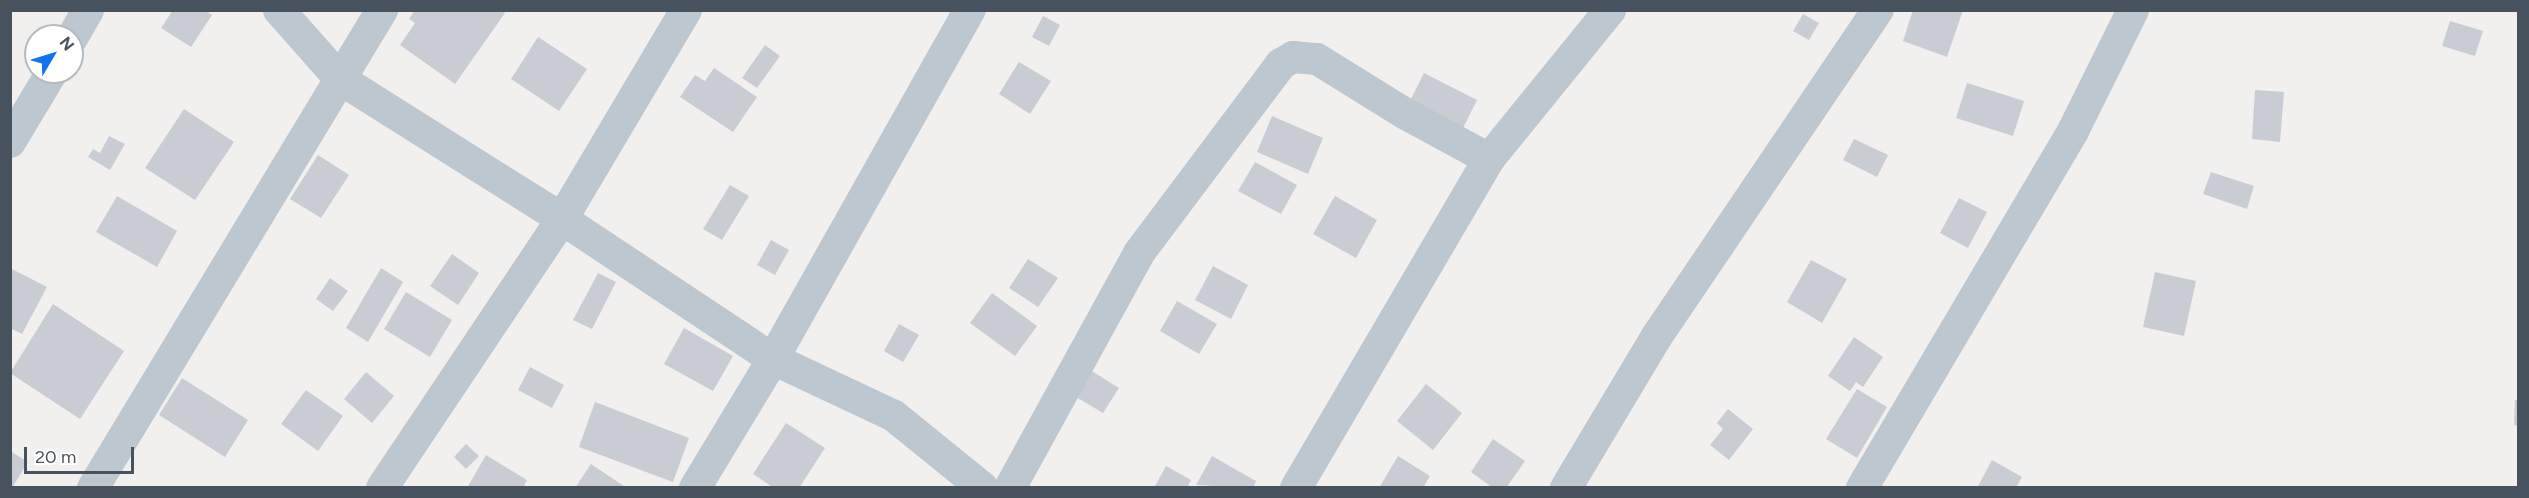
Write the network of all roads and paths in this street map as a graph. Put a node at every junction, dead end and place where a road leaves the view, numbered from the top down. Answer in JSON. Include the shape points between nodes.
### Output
{"nodes":[{"id":1,"x":88,"y":10,"type":"edge"},
{"id":2,"x":279,"y":10,"type":"edge"},
{"id":3,"x":381,"y":10,"type":"edge"},
{"id":4,"x":686,"y":10,"type":"edge"},
{"id":5,"x":970,"y":10,"type":"edge"},
{"id":6,"x":1610,"y":10,"type":"edge"},
{"id":7,"x":1878,"y":10,"type":"edge"},
{"id":8,"x":2133,"y":10,"type":"edge"},
{"id":9,"x":80,"y":24,"type":"edge"},
{"id":10,"x":339,"y":79,"type":"junction"},
{"id":11,"x":45,"y":84,"type":"edge"},
{"id":12,"x":10,"y":142,"type":"edge"},
{"id":13,"x":1489,"y":159,"type":"junction"},
{"id":14,"x":562,"y":219,"type":"junction"},
{"id":15,"x":773,"y":358,"type":"junction"},
{"id":16,"x":93,"y":488,"type":"edge"},
{"id":17,"x":382,"y":488,"type":"edge"},
{"id":18,"x":695,"y":488,"type":"edge"},
{"id":19,"x":982,"y":488,"type":"edge"},
{"id":20,"x":1010,"y":488,"type":"edge"},
{"id":21,"x":1296,"y":488,"type":"edge"},
{"id":22,"x":1566,"y":488,"type":"edge"},
{"id":23,"x":1862,"y":488,"type":"edge"}],
"edges":[{"from":1,"to":9,"type":"street"},
{"from":2,"to":10,"type":"street"},
{"from":3,"to":10,"type":"street"},
{"from":4,"to":14,"type":"street"},
{"from":5,"to":15,"type":"street"},
{"from":6,"to":13,"type":"street"},
{"from":7,"to":22,"type":"street","via":[[1657,336]]},
{"from":8,"to":23,"type":"street","via":[[2073,132]]},
{"from":10,"to":14,"type":"street"},
{"from":10,"to":16,"type":"street"},
{"from":11,"to":12,"type":"street"},
{"from":13,"to":20,"type":"street","via":[[1317,59],[1293,57],[1281,64],[1139,253]]},
{"from":13,"to":21,"type":"street"},
{"from":14,"to":15,"type":"street"},
{"from":14,"to":17,"type":"street"},
{"from":15,"to":18,"type":"street"},
{"from":15,"to":19,"type":"street","via":[[894,416]]}]}
